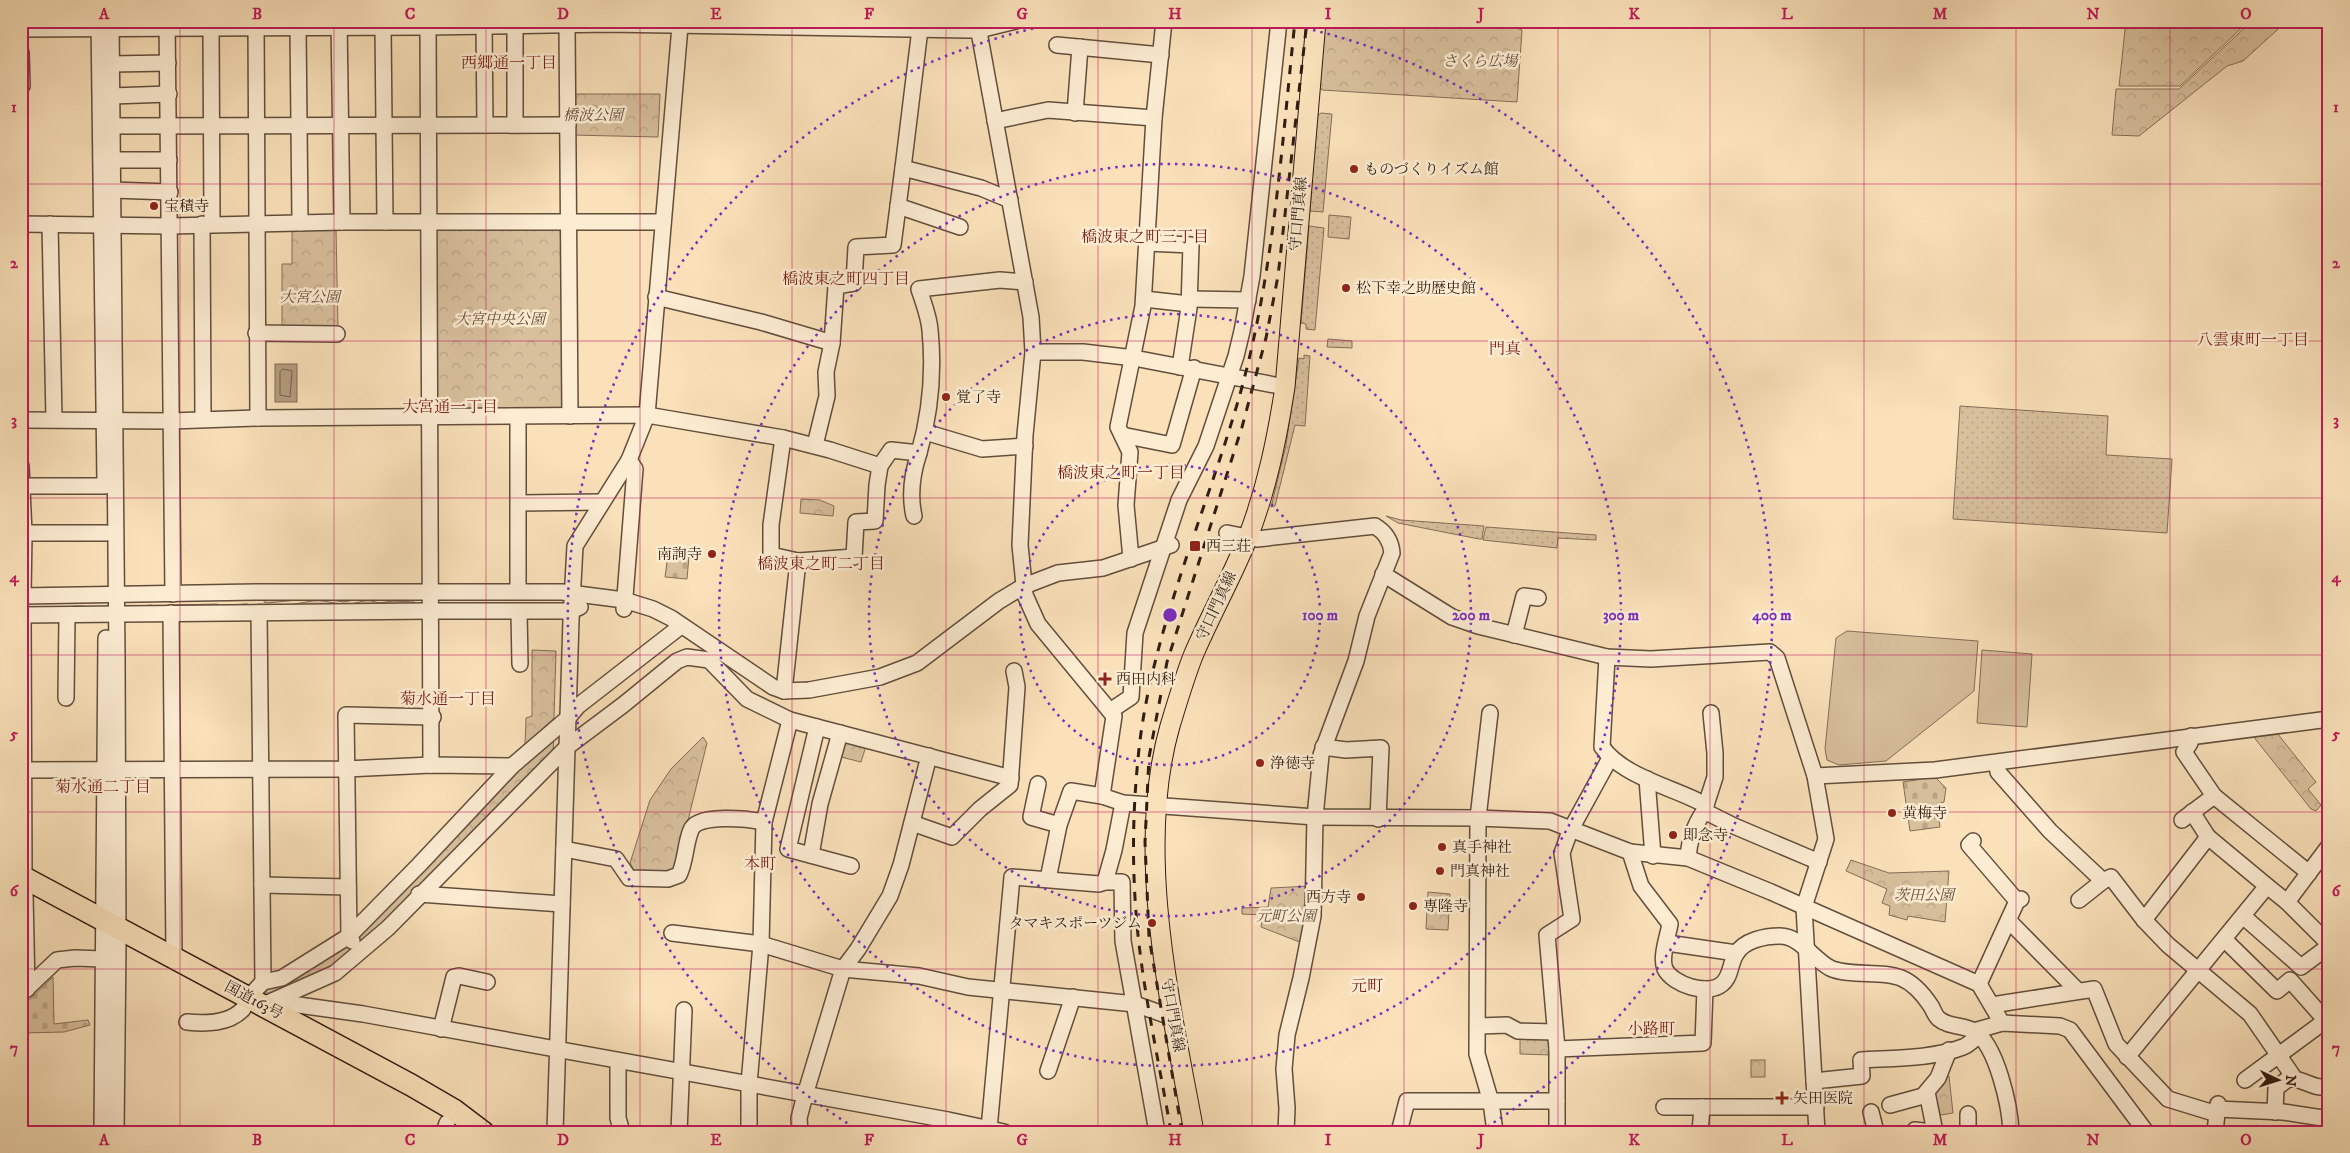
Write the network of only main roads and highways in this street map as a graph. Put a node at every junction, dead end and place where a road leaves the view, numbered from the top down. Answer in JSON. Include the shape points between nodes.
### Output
{"nodes":[{"id":1,"x":1316,"y":21,"type":"edge"},
{"id":2,"x":23,"y":885,"type":"edge"},
{"id":3,"x":111,"y":931,"type":"junction"},
{"id":4,"x":257,"y":1000,"type":"junction"},
{"id":5,"x":450,"y":1129,"type":"edge"},
{"id":6,"x":483,"y":1132,"type":"edge"},
{"id":7,"x":1194,"y":1132,"type":"edge"}],
"edges":[{"from":1,"to":7,"type":"main road","name":"守口門真線","via":[[1285,387],[1277,436],[1265,488],[1248,538],[1181,691],[1170,728],[1158,804],[1158,907],[1166,974]]},
{"from":2,"to":3,"type":"highway","name":"国道163号"},
{"from":3,"to":4,"type":"highway","name":"国道163号"},
{"from":3,"to":4,"type":"highway","name":"国道163号","via":[[174,958]]},
{"from":4,"to":5,"type":"highway","name":"国道163号","via":[[280,1031],[376,1080]]},
{"from":4,"to":6,"type":"highway","name":"国道163号","via":[[454,1110]]}]}
